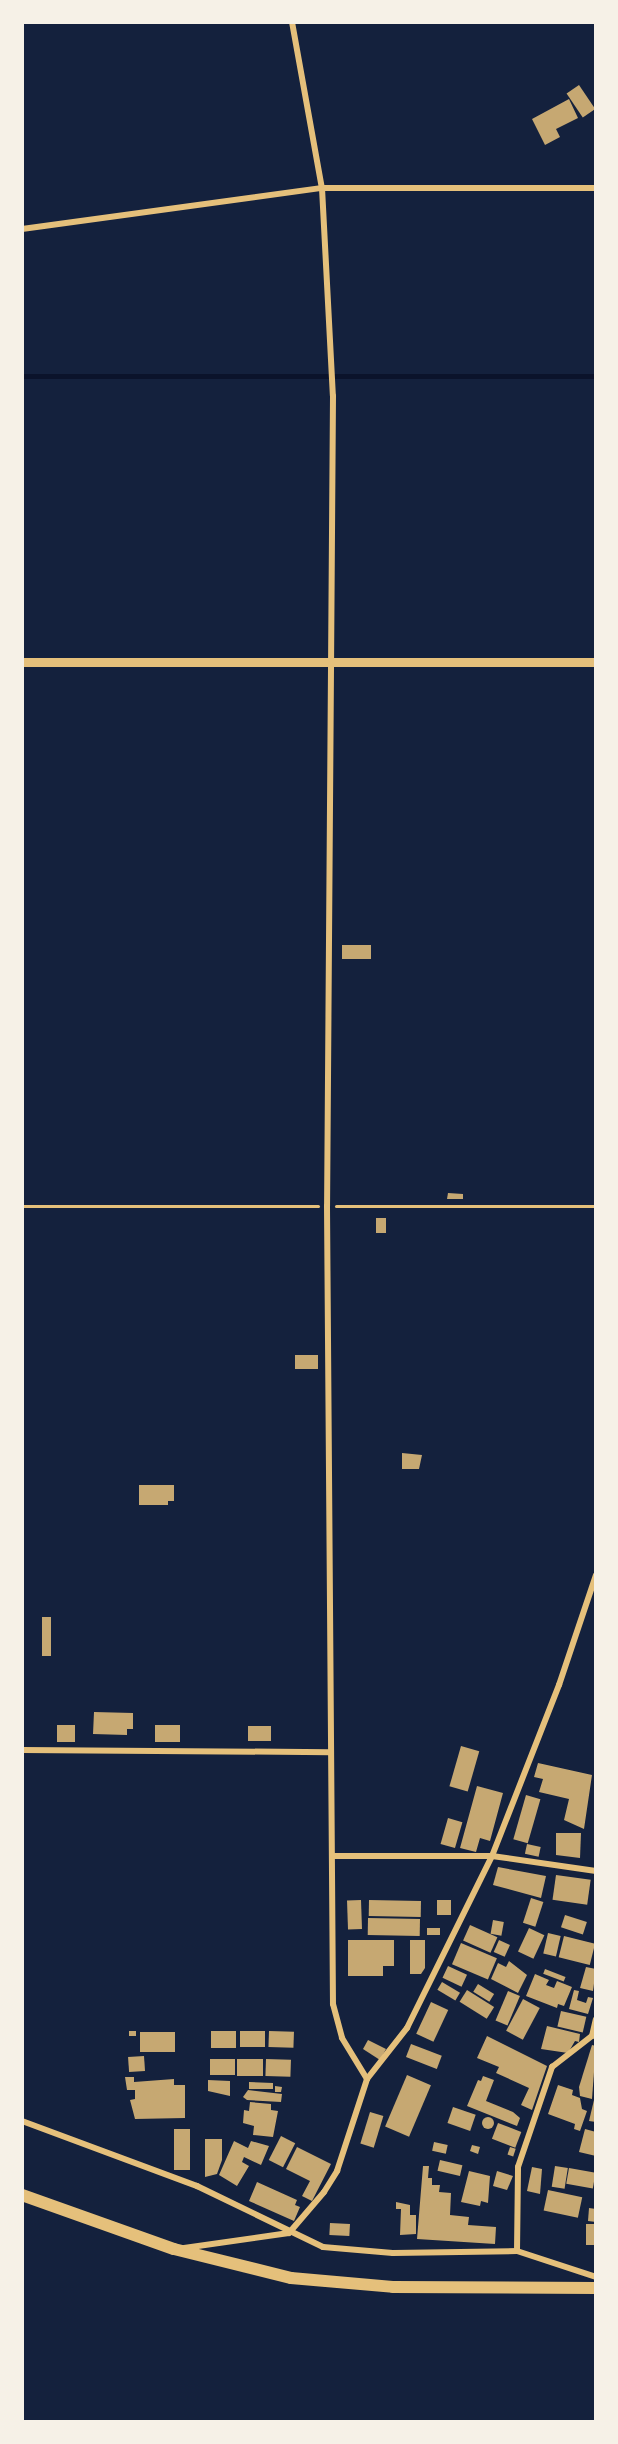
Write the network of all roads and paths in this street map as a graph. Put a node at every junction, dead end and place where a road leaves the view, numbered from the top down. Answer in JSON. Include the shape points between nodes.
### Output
{"nodes":[{"id":1,"x":292,"y":22,"type":"edge"},
{"id":2,"x":322,"y":188,"type":"junction"},
{"id":3,"x":596,"y":188,"type":"edge"},
{"id":4,"x":22,"y":229,"type":"edge"},
{"id":5,"x":22,"y":662,"type":"edge"},
{"id":6,"x":333,"y":662,"type":"junction"},
{"id":7,"x":596,"y":662,"type":"edge"},
{"id":8,"x":22,"y":1206,"type":"edge"},
{"id":9,"x":327,"y":1206,"type":"junction"},
{"id":10,"x":596,"y":1206,"type":"edge"},
{"id":11,"x":596,"y":1575,"type":"edge"},
{"id":12,"x":22,"y":1750,"type":"edge"},
{"id":13,"x":330,"y":1752,"type":"junction"},
{"id":14,"x":333,"y":1856,"type":"junction"},
{"id":15,"x":492,"y":1856,"type":"junction"},
{"id":16,"x":596,"y":1871,"type":"edge"},
{"id":17,"x":596,"y":2019,"type":"edge"},
{"id":18,"x":594,"y":2036,"type":"edge"},
{"id":19,"x":367,"y":2079,"type":"junction"},
{"id":20,"x":22,"y":2121,"type":"edge"},
{"id":21,"x":22,"y":2195,"type":"edge"},
{"id":22,"x":289,"y":2233,"type":"junction"},
{"id":23,"x":174,"y":2249,"type":"junction"},
{"id":24,"x":517,"y":2251,"type":"junction"},
{"id":25,"x":596,"y":2277,"type":"edge"},
{"id":26,"x":596,"y":2288,"type":"edge"}],
"edges":[{"from":1,"to":2,"type":"street"},
{"from":2,"to":3,"type":"street"},
{"from":2,"to":4,"type":"street"},
{"from":2,"to":6,"type":"street","via":[[333,388]]},
{"from":5,"to":6,"type":"street"},
{"from":6,"to":7,"type":"street"},
{"from":6,"to":9,"type":"street"},
{"from":8,"to":9,"type":"path"},
{"from":9,"to":10,"type":"path"},
{"from":9,"to":13,"type":"street"},
{"from":11,"to":15,"type":"street","via":[[559,1686]]},
{"from":12,"to":13,"type":"street"},
{"from":13,"to":14,"type":"street"},
{"from":14,"to":15,"type":"street"},
{"from":14,"to":19,"type":"street","via":[[333,2004],[342,2038]]},
{"from":15,"to":16,"type":"street"},
{"from":15,"to":19,"type":"street","via":[[407,2028]]},
{"from":17,"to":18,"type":"street"},
{"from":18,"to":24,"type":"street","via":[[552,2067],[518,2167]]},
{"from":19,"to":22,"type":"street","via":[[337,2171]]},
{"from":20,"to":22,"type":"street","via":[[187,2182],[278,2223]]},
{"from":21,"to":23,"type":"main road"},
{"from":22,"to":23,"type":"street"},
{"from":22,"to":24,"type":"street","via":[[323,2247],[393,2253]]},
{"from":23,"to":26,"type":"main road","via":[[291,2278],[393,2287]]},
{"from":24,"to":25,"type":"street"}]}
